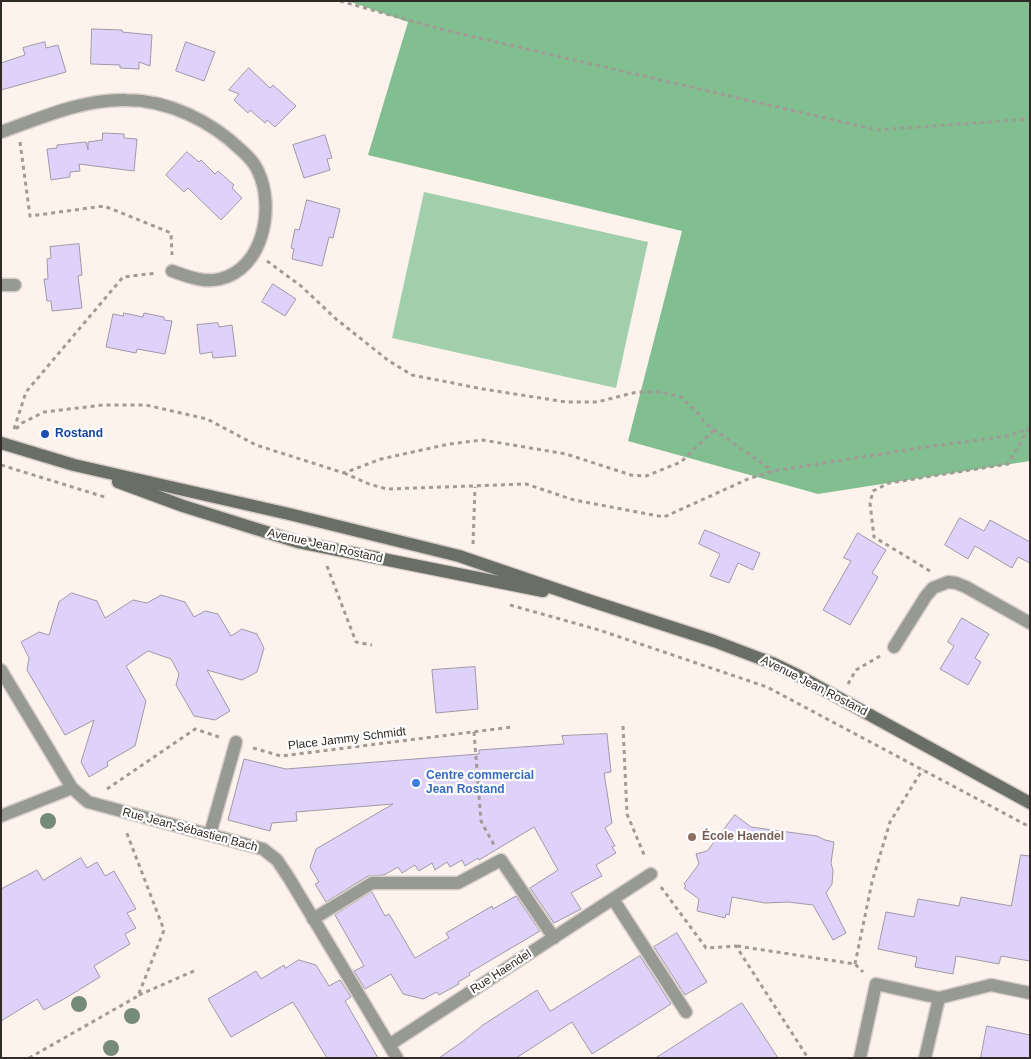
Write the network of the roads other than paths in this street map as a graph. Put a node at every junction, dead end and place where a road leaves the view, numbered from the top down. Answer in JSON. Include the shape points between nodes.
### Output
{"nodes":[{"id":1,"x":1,"y":132,"type":"edge"},
{"id":2,"x":172,"y":271,"type":"road end"},
{"id":3,"x":1,"y":285,"type":"edge"},
{"id":4,"x":15,"y":285,"type":"dead end"},
{"id":5,"x":1,"y":443,"type":"edge"},
{"id":6,"x":74,"y":465,"type":"junction"},
{"id":7,"x":585,"y":599,"type":"junction"},
{"id":8,"x":1030,"y":623,"type":"edge"},
{"id":9,"x":894,"y":647,"type":"road end"},
{"id":10,"x":1,"y":670,"type":"edge"},
{"id":11,"x":236,"y":742,"type":"road end"},
{"id":12,"x":72,"y":788,"type":"junction"},
{"id":13,"x":1030,"y":803,"type":"edge"},
{"id":14,"x":1,"y":816,"type":"edge"},
{"id":15,"x":210,"y":834,"type":"junction"},
{"id":16,"x":651,"y":874,"type":"road end"},
{"id":17,"x":613,"y":899,"type":"junction"},
{"id":18,"x":313,"y":919,"type":"junction"},
{"id":19,"x":554,"y":938,"type":"junction"},
{"id":20,"x":1030,"y":992,"type":"edge"},
{"id":21,"x":939,"y":998,"type":"junction"},
{"id":22,"x":686,"y":1012,"type":"dead end"},
{"id":23,"x":390,"y":1045,"type":"junction"},
{"id":24,"x":397,"y":1058,"type":"edge"},
{"id":25,"x":860,"y":1058,"type":"edge"},
{"id":26,"x":925,"y":1058,"type":"edge"}],
"edges":[{"from":1,"to":2,"type":"street","via":[[77,106],[102,101],[145,101],[203,121],[235,144],[252,160],[265,196],[263,228],[254,252],[234,274],[220,279],[193,278]]},
{"from":3,"to":4,"type":"street"},
{"from":5,"to":6,"type":"street","name":"Avenue Jean Rostand"},
{"from":6,"to":7,"type":"street","name":"Avenue Jean Rostand","via":[[472,560]]},
{"from":6,"to":7,"type":"street","name":"Avenue Jean Rostand","via":[[183,506],[298,542]]},
{"from":7,"to":13,"type":"street","name":"Avenue Jean Rostand","via":[[781,667]]},
{"from":8,"to":9,"type":"street","via":[[966,588],[948,582],[933,588],[926,596]]},
{"from":10,"to":12,"type":"street","name":"Rue Jean-Sébastien Bach"},
{"from":11,"to":15,"type":"street"},
{"from":12,"to":14,"type":"street"},
{"from":12,"to":15,"type":"street","name":"Rue Jean-Sébastien Bach","via":[[88,802]]},
{"from":15,"to":18,"type":"street","name":"Rue Jean-Sébastien Bach","via":[[270,853]]},
{"from":16,"to":17,"type":"street","name":"Rue Haendel"},
{"from":17,"to":19,"type":"street","name":"Rue Haendel"},
{"from":17,"to":22,"type":"street"},
{"from":18,"to":19,"type":"street","via":[[372,883],[458,883],[501,860]]},
{"from":18,"to":23,"type":"street","name":"Rue Jean-Sébastien Bach"},
{"from":19,"to":23,"type":"street","name":"Rue Haendel"},
{"from":20,"to":21,"type":"street","via":[[991,984]]},
{"from":21,"to":25,"type":"street","via":[[876,984]]},
{"from":21,"to":26,"type":"street"},
{"from":23,"to":24,"type":"street","name":"Rue Jean-Sébastien Bach"}]}
